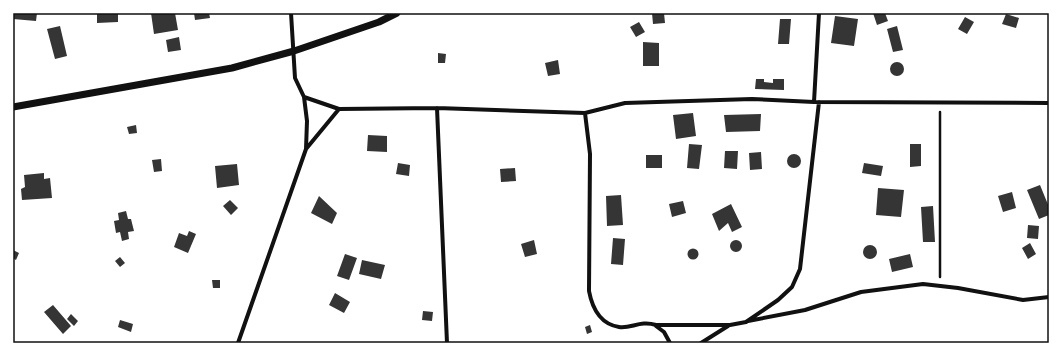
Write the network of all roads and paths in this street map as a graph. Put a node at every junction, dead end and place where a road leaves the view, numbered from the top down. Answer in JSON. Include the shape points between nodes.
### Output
{"nodes":[{"id":1,"x":291,"y":13,"type":"edge"},
{"id":2,"x":398,"y":13,"type":"edge"},
{"id":3,"x":819,"y":13,"type":"edge"},
{"id":4,"x":294,"y":51,"type":"junction"},
{"id":5,"x":304,"y":96,"type":"junction"},
{"id":6,"x":816,"y":102,"type":"junction"},
{"id":7,"x":940,"y":102,"type":"junction"},
{"id":8,"x":1049,"y":103,"type":"edge"},
{"id":9,"x":13,"y":107,"type":"edge"},
{"id":10,"x":438,"y":108,"type":"junction"},
{"id":11,"x":339,"y":109,"type":"junction"},
{"id":12,"x":585,"y":114,"type":"junction"},
{"id":13,"x":306,"y":150,"type":"junction"},
{"id":14,"x":940,"y":286,"type":"junction"},
{"id":15,"x":1049,"y":297,"type":"edge"},
{"id":16,"x":746,"y":322,"type":"junction"},
{"id":17,"x":656,"y":325,"type":"junction"},
{"id":18,"x":730,"y":325,"type":"junction"},
{"id":19,"x":238,"y":343,"type":"edge"},
{"id":20,"x":447,"y":343,"type":"edge"},
{"id":21,"x":670,"y":343,"type":"edge"},
{"id":22,"x":701,"y":343,"type":"edge"}],
"edges":[{"from":1,"to":4,"type":"street"},
{"from":2,"to":4,"type":"street"},
{"from":3,"to":6,"type":"street"},
{"from":4,"to":5,"type":"street","via":[[296,78]]},
{"from":4,"to":9,"type":"street","via":[[232,68]]},
{"from":5,"to":11,"type":"street"},
{"from":5,"to":13,"type":"street","via":[[307,121]]},
{"from":6,"to":7,"type":"street"},
{"from":6,"to":12,"type":"street","via":[[752,99],[625,102]]},
{"from":6,"to":16,"type":"street","via":[[800,269],[792,287]]},
{"from":7,"to":8,"type":"street"},
{"from":7,"to":14,"type":"path"},
{"from":10,"to":11,"type":"street"},
{"from":10,"to":12,"type":"street"},
{"from":10,"to":20,"type":"street"},
{"from":11,"to":13,"type":"street"},
{"from":12,"to":17,"type":"street","via":[[590,154],[588,291],[591,305],[608,323],[620,327],[639,323]]},
{"from":13,"to":19,"type":"street"},
{"from":14,"to":15,"type":"street","via":[[1023,300]]},
{"from":14,"to":16,"type":"street","via":[[923,284],[861,292],[805,310]]},
{"from":16,"to":18,"type":"street"},
{"from":17,"to":18,"type":"street"},
{"from":17,"to":21,"type":"street","via":[[664,332]]},
{"from":18,"to":22,"type":"street"}]}
